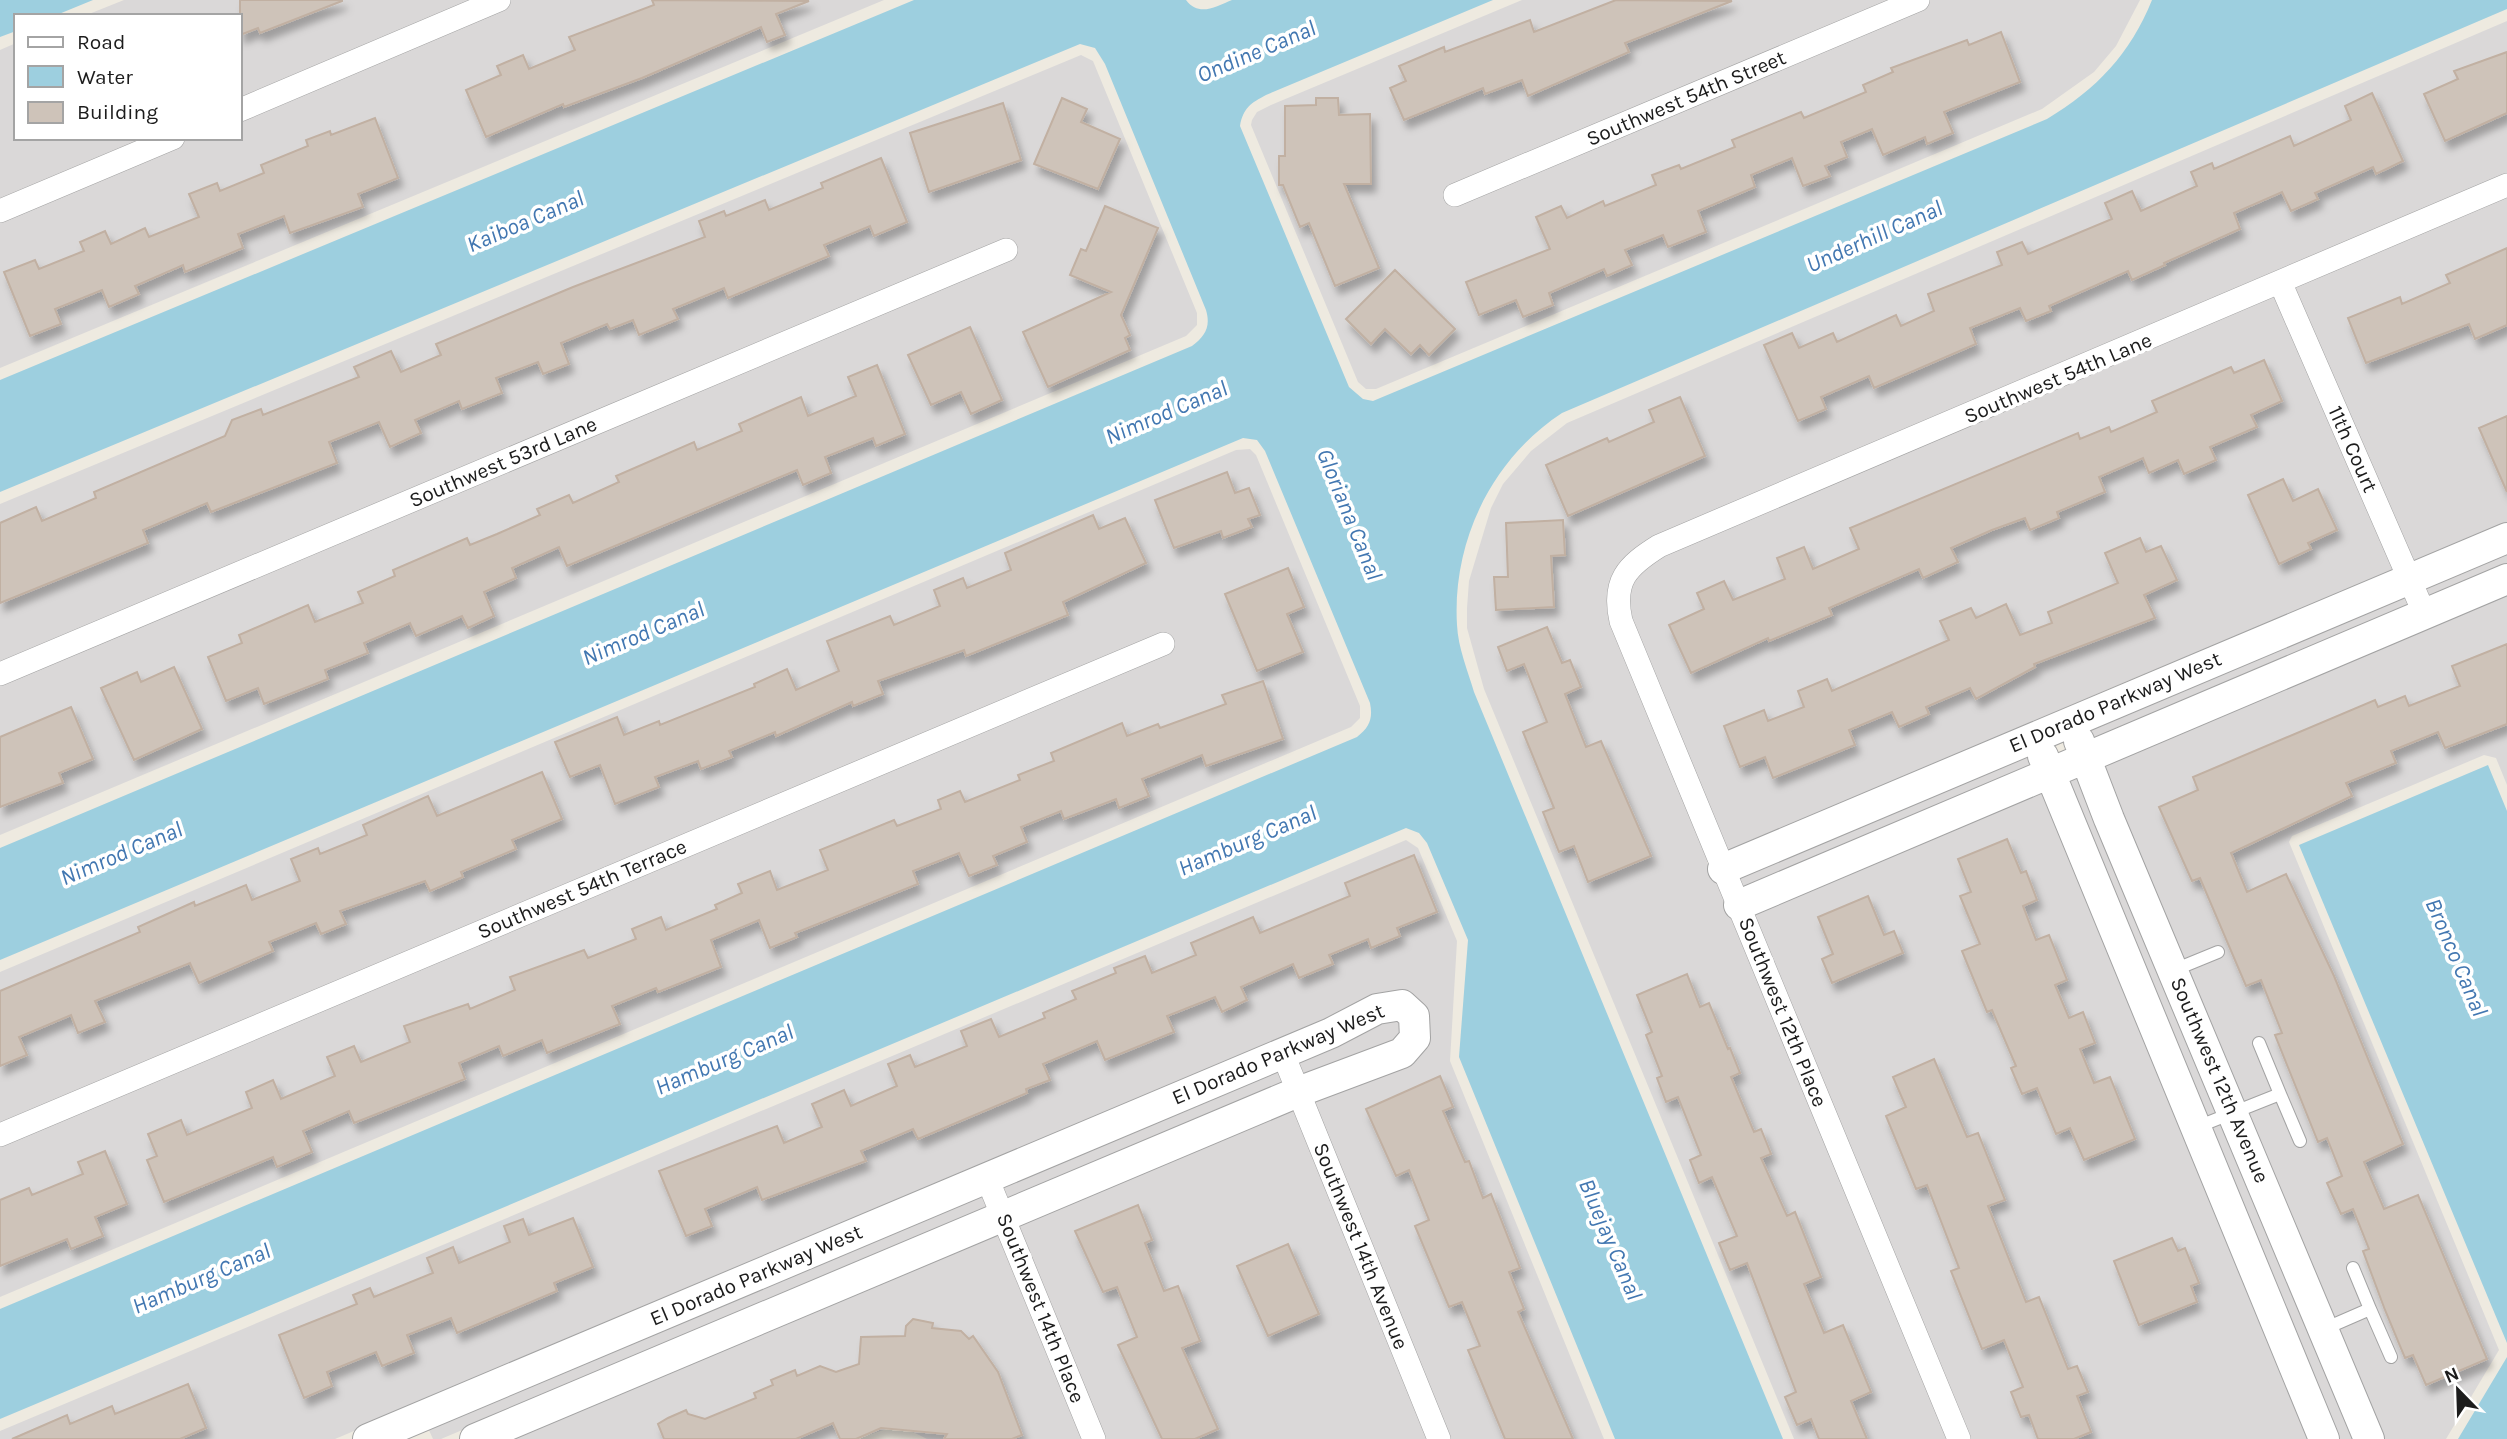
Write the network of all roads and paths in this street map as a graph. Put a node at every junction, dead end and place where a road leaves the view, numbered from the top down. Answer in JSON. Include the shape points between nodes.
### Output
{"nodes":[{"id":1,"x":499,"y":0,"type":"edge"},
{"id":2,"x":1918,"y":0,"type":"edge"},
{"id":3,"x":242,"y":109,"type":"edge"},
{"id":4,"x":168,"y":140,"type":"edge"},
{"id":5,"x":2507,"y":185,"type":"edge"},
{"id":6,"x":1455,"y":195,"type":"dead end"},
{"id":7,"x":0,"y":211,"type":"edge"},
{"id":8,"x":1006,"y":250,"type":"dead end"},
{"id":9,"x":2281,"y":284,"type":"junction"},
{"id":10,"x":2507,"y":538,"type":"edge"},
{"id":11,"x":2507,"y":579,"type":"edge"},
{"id":12,"x":2410,"y":580,"type":"junction"},
{"id":13,"x":1620,"y":584,"type":"joint"},
{"id":14,"x":2426,"y":615,"type":"junction"},
{"id":15,"x":1163,"y":644,"type":"dead end"},
{"id":16,"x":0,"y":674,"type":"edge"},
{"id":17,"x":2071,"y":722,"type":"junction"},
{"id":18,"x":2035,"y":736,"type":"junction"},
{"id":19,"x":2087,"y":758,"type":"junction"},
{"id":20,"x":2051,"y":774,"type":"junction"},
{"id":21,"x":1723,"y":869,"type":"junction"},
{"id":22,"x":1739,"y":905,"type":"junction"},
{"id":23,"x":2218,"y":952,"type":"dead end"},
{"id":24,"x":2173,"y":971,"type":"junction"},
{"id":25,"x":2259,"y":1043,"type":"dead end"},
{"id":26,"x":1283,"y":1054,"type":"junction"},
{"id":27,"x":1298,"y":1092,"type":"junction"},
{"id":28,"x":2280,"y":1094,"type":"junction"},
{"id":29,"x":2234,"y":1113,"type":"junction"},
{"id":30,"x":2197,"y":1127,"type":"junction"},
{"id":31,"x":0,"y":1135,"type":"edge"},
{"id":32,"x":2300,"y":1141,"type":"dead end"},
{"id":33,"x":987,"y":1178,"type":"junction"},
{"id":34,"x":1003,"y":1216,"type":"junction"},
{"id":35,"x":2353,"y":1268,"type":"dead end"},
{"id":36,"x":2370,"y":1309,"type":"junction"},
{"id":37,"x":2324,"y":1329,"type":"junction"},
{"id":38,"x":2391,"y":1357,"type":"dead end"},
{"id":39,"x":416,"y":1430,"type":"edge"},
{"id":40,"x":368,"y":1439,"type":"edge"},
{"id":41,"x":475,"y":1439,"type":"edge"},
{"id":42,"x":1094,"y":1439,"type":"edge"},
{"id":43,"x":1439,"y":1439,"type":"edge"},
{"id":44,"x":1959,"y":1439,"type":"edge"},
{"id":45,"x":2324,"y":1439,"type":"edge"},
{"id":46,"x":2369,"y":1439,"type":"edge"}],
"edges":[{"from":1,"to":3,"type":"street"},
{"from":2,"to":6,"type":"street","name":"Southwest 54th Street"},
{"from":4,"to":7,"type":"street"},
{"from":5,"to":9,"type":"street","name":"Southwest 54th Lane"},
{"from":8,"to":16,"type":"street","name":"Southwest 53rd Lane"},
{"from":9,"to":12,"type":"street","name":"11th Court"},
{"from":9,"to":13,"type":"street","name":"Southwest 54th Lane","via":[[1659,546],[1629,567]]},
{"from":10,"to":12,"type":"street","name":"El Dorado Parkway West"},
{"from":11,"to":14,"type":"street","name":"El Dorado Parkway West"},
{"from":12,"to":14,"type":"street","name":"11th Court"},
{"from":12,"to":17,"type":"street","name":"El Dorado Parkway West"},
{"from":13,"to":21,"type":"street","name":"Southwest 12th Place","via":[[1621,621]]},
{"from":14,"to":19,"type":"street","name":"El Dorado Parkway West"},
{"from":15,"to":31,"type":"street","name":"Southwest 54th Terrace"},
{"from":17,"to":18,"type":"street","name":"El Dorado Parkway West"},
{"from":17,"to":19,"type":"street","name":"Southwest 12th Avenue"},
{"from":18,"to":20,"type":"street","name":"Southwest 12th Avenue"},
{"from":18,"to":21,"type":"street","name":"El Dorado Parkway West"},
{"from":19,"to":20,"type":"street","name":"El Dorado Parkway West"},
{"from":19,"to":24,"type":"street","name":"Southwest 12th Avenue"},
{"from":20,"to":22,"type":"street","name":"El Dorado Parkway West"},
{"from":20,"to":30,"type":"street","name":"Southwest 12th Avenue"},
{"from":21,"to":22,"type":"street","name":"Southwest 12th Place"},
{"from":22,"to":44,"type":"street","name":"Southwest 12th Place"},
{"from":23,"to":24,"type":"lane"},
{"from":24,"to":29,"type":"street","name":"Southwest 12th Avenue"},
{"from":25,"to":28,"type":"lane"},
{"from":26,"to":27,"type":"street","name":"Southwest 14th Avenue"},
{"from":26,"to":27,"type":"street","name":"El Dorado Parkway West","via":[[1389,1005],[1402,1005],[1414,1016],[1415,1038],[1402,1053]]},
{"from":26,"to":33,"type":"street","name":"El Dorado Parkway West"},
{"from":27,"to":34,"type":"street","name":"El Dorado Parkway West"},
{"from":27,"to":43,"type":"street","name":"Southwest 14th Avenue"},
{"from":28,"to":29,"type":"lane"},
{"from":28,"to":32,"type":"lane"},
{"from":29,"to":30,"type":"lane"},
{"from":29,"to":37,"type":"street","name":"Southwest 12th Avenue"},
{"from":30,"to":45,"type":"street","name":"Southwest 12th Avenue"},
{"from":33,"to":34,"type":"street","name":"Southwest 14th Place"},
{"from":33,"to":39,"type":"street","name":"El Dorado Parkway West"},
{"from":34,"to":41,"type":"street","name":"El Dorado Parkway West"},
{"from":34,"to":42,"type":"street","name":"Southwest 14th Place"},
{"from":35,"to":36,"type":"lane"},
{"from":36,"to":37,"type":"lane"},
{"from":36,"to":38,"type":"lane"},
{"from":37,"to":46,"type":"street","name":"Southwest 12th Avenue"},
{"from":39,"to":40,"type":"street","name":"El Dorado Parkway West"}]}
